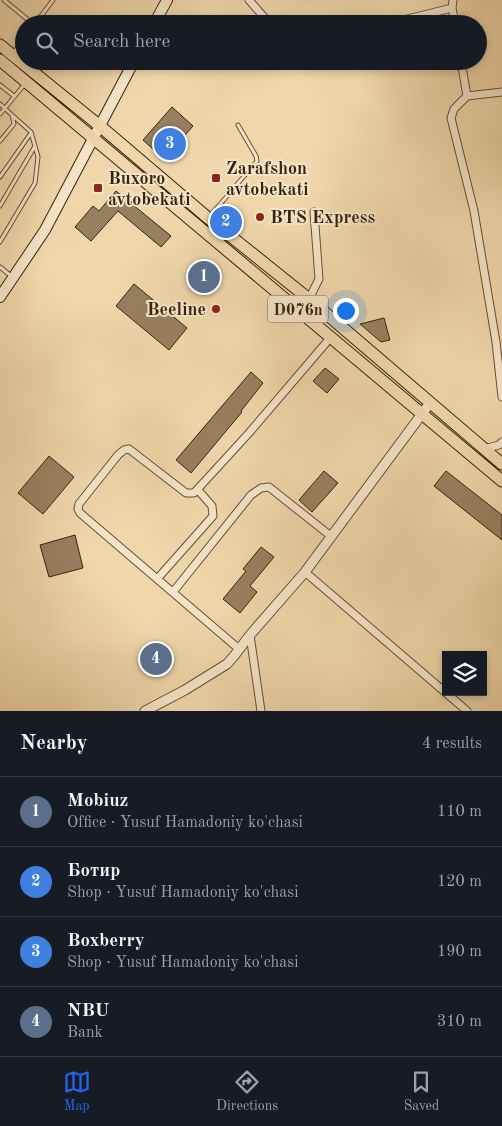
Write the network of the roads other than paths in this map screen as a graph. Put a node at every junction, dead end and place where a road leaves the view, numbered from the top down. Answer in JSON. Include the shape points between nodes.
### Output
{"nodes":[{"id":1,"x":4,"y":0,"type":"edge"},
{"id":2,"x":53,"y":0,"type":"edge"},
{"id":3,"x":167,"y":0,"type":"edge"},
{"id":4,"x":249,"y":0,"type":"edge"},
{"id":5,"x":453,"y":0,"type":"edge"},
{"id":6,"x":452,"y":8,"type":"junction"},
{"id":7,"x":23,"y":15,"type":"edge"},
{"id":8,"x":41,"y":15,"type":"edge"},
{"id":9,"x":159,"y":15,"type":"edge"},
{"id":10,"x":262,"y":15,"type":"edge"},
{"id":11,"x":423,"y":15,"type":"edge"},
{"id":12,"x":453,"y":15,"type":"edge"},
{"id":13,"x":0,"y":45,"type":"edge"},
{"id":14,"x":15,"y":51,"type":"edge"},
{"id":15,"x":12,"y":55,"type":"junction"},
{"id":16,"x":15,"y":57,"type":"edge"},
{"id":17,"x":0,"y":60,"type":"edge"},
{"id":18,"x":31,"y":70,"type":"edge"},
{"id":19,"x":129,"y":70,"type":"edge"},
{"id":20,"x":463,"y":70,"type":"edge"},
{"id":21,"x":26,"y":82,"type":"junction"},
{"id":22,"x":0,"y":85,"type":"edge"},
{"id":23,"x":502,"y":92,"type":"edge"},
{"id":24,"x":14,"y":96,"type":"junction"},
{"id":25,"x":467,"y":96,"type":"junction"},
{"id":26,"x":0,"y":104,"type":"edge"},
{"id":27,"x":5,"y":108,"type":"junction"},
{"id":28,"x":0,"y":114,"type":"edge"},
{"id":29,"x":12,"y":115,"type":"junction"},
{"id":30,"x":238,"y":125,"type":"dead end"},
{"id":31,"x":100,"y":126,"type":"junction"},
{"id":32,"x":31,"y":132,"type":"junction"},
{"id":33,"x":93,"y":139,"type":"junction"},
{"id":34,"x":0,"y":141,"type":"edge"},
{"id":35,"x":35,"y":146,"type":"junction"},
{"id":36,"x":0,"y":177,"type":"edge"},
{"id":37,"x":0,"y":206,"type":"edge"},
{"id":38,"x":314,"y":212,"type":"dead end"},
{"id":39,"x":208,"y":218,"type":"junction"},
{"id":40,"x":0,"y":242,"type":"edge"},
{"id":41,"x":0,"y":266,"type":"edge"},
{"id":42,"x":13,"y":278,"type":"junction"},
{"id":43,"x":0,"y":297,"type":"edge"},
{"id":44,"x":309,"y":299,"type":"junction"},
{"id":45,"x":331,"y":337,"type":"junction"},
{"id":46,"x":502,"y":398,"type":"edge"},
{"id":47,"x":430,"y":402,"type":"junction"},
{"id":48,"x":421,"y":415,"type":"junction"},
{"id":49,"x":502,"y":442,"type":"edge"},
{"id":50,"x":484,"y":449,"type":"junction"},
{"id":51,"x":502,"y":464,"type":"edge"},
{"id":52,"x":502,"y":481,"type":"edge"},
{"id":53,"x":198,"y":490,"type":"junction"},
{"id":54,"x":332,"y":537,"type":"junction"},
{"id":55,"x":305,"y":572,"type":"junction"},
{"id":56,"x":158,"y":578,"type":"junction"},
{"id":57,"x":173,"y":592,"type":"junction"},
{"id":58,"x":250,"y":635,"type":"junction"},
{"id":59,"x":240,"y":649,"type":"junction"},
{"id":60,"x":145,"y":711,"type":"edge"},
{"id":61,"x":261,"y":711,"type":"edge"},
{"id":62,"x":467,"y":711,"type":"edge"}],
"edges":[{"from":1,"to":7,"type":"lane"},
{"from":2,"to":8,"type":"lane"},
{"from":3,"to":9,"type":"main road"},
{"from":4,"to":10,"type":"street"},
{"from":5,"to":6,"type":"street"},
{"from":6,"to":11,"type":"street"},
{"from":6,"to":12,"type":"street"},
{"from":13,"to":15,"type":"main road","number":"D076n"},
{"from":14,"to":15,"type":"lane"},
{"from":15,"to":16,"type":"main road","number":"D076n"},
{"from":17,"to":21,"type":"main road","number":"D076n"},
{"from":18,"to":31,"type":"main road","number":"D076n"},
{"from":19,"to":31,"type":"main road"},
{"from":20,"to":25,"type":"street"},
{"from":21,"to":24,"type":"lane"},
{"from":21,"to":33,"type":"main road","number":"D076n"},
{"from":22,"to":24,"type":"lane"},
{"from":23,"to":25,"type":"street"},
{"from":24,"to":27,"type":"lane"},
{"from":25,"to":46,"type":"street","via":[[454,109],[451,118],[474,212]]},
{"from":26,"to":27,"type":"lane"},
{"from":27,"to":28,"type":"lane"},
{"from":27,"to":29,"type":"lane"},
{"from":29,"to":32,"type":"lane"},
{"from":29,"to":34,"type":"lane","via":[[14,124]]},
{"from":30,"to":39,"type":"lane","via":[[256,156],[256,162]]},
{"from":31,"to":33,"type":"main road"},
{"from":31,"to":39,"type":"main road","number":"D076n"},
{"from":32,"to":35,"type":"lane"},
{"from":32,"to":36,"type":"lane"},
{"from":33,"to":42,"type":"main road","via":[[45,230]]},
{"from":33,"to":45,"type":"main road","number":"D076n"},
{"from":35,"to":37,"type":"lane"},
{"from":35,"to":40,"type":"lane","via":[[38,157],[35,183]]},
{"from":38,"to":44,"type":"street","via":[[319,279]]},
{"from":39,"to":44,"type":"main road","number":"D076n"},
{"from":41,"to":42,"type":"lane"},
{"from":42,"to":43,"type":"main road"},
{"from":44,"to":47,"type":"main road","number":"D076n"},
{"from":45,"to":48,"type":"main road","number":"D076n"},
{"from":45,"to":53,"type":"street"},
{"from":47,"to":48,"type":"street"},
{"from":47,"to":50,"type":"main road","number":"D076n"},
{"from":48,"to":52,"type":"main road","number":"D076n"},
{"from":48,"to":54,"type":"street"},
{"from":49,"to":50,"type":"street","via":[[499,446]]},
{"from":50,"to":51,"type":"main road","number":"D076n"},
{"from":53,"to":56,"type":"street","via":[[212,506],[212,516]]},
{"from":53,"to":56,"type":"street","via":[[186,493],[133,451],[126,450],[118,455],[79,504],[80,513]]},
{"from":54,"to":55,"type":"street"},
{"from":54,"to":57,"type":"street","via":[[269,487],[261,488]]},
{"from":55,"to":58,"type":"street"},
{"from":55,"to":62,"type":"street"},
{"from":56,"to":57,"type":"street"},
{"from":57,"to":59,"type":"street"},
{"from":58,"to":59,"type":"street"},
{"from":58,"to":61,"type":"street"},
{"from":59,"to":60,"type":"street","via":[[227,664]]}]}
